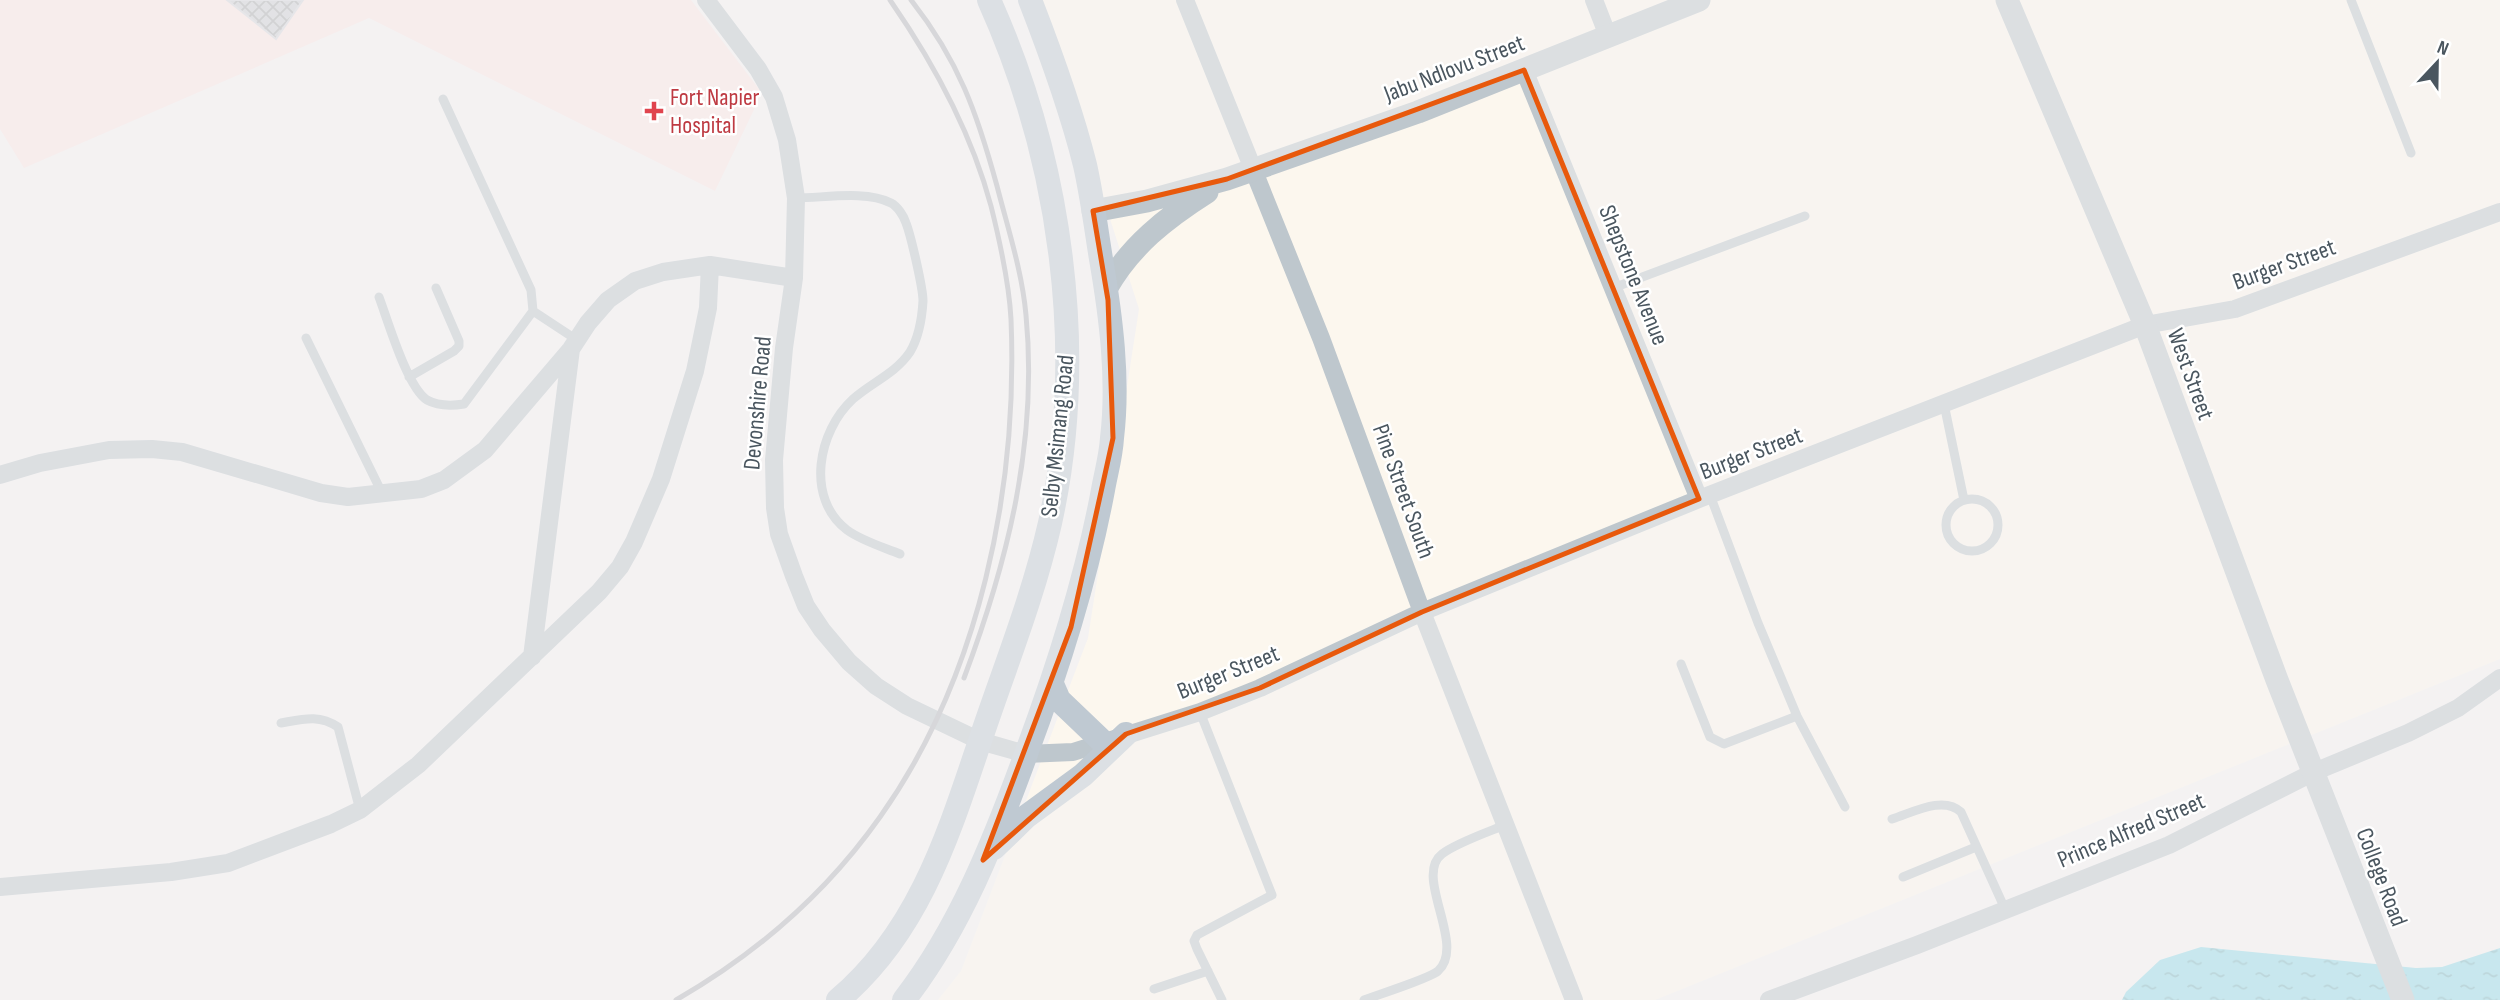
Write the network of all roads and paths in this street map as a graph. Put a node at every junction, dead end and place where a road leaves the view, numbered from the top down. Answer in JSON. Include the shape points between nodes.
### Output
{"nodes":[{"id":1,"x":706,"y":0,"type":"edge"},
{"id":2,"x":989,"y":0,"type":"edge"},
{"id":3,"x":1030,"y":0,"type":"edge"},
{"id":4,"x":1185,"y":0,"type":"edge"},
{"id":5,"x":1594,"y":0,"type":"edge"},
{"id":6,"x":1699,"y":0,"type":"edge"},
{"id":7,"x":2007,"y":0,"type":"edge"},
{"id":8,"x":2351,"y":0,"type":"edge"},
{"id":9,"x":1608,"y":36,"type":"junction"},
{"id":10,"x":1524,"y":70,"type":"junction"},
{"id":11,"x":443,"y":99,"type":"dead end"},
{"id":12,"x":2411,"y":153,"type":"dead end"},
{"id":13,"x":1252,"y":169,"type":"junction"},
{"id":14,"x":1227,"y":179,"type":"junction"},
{"id":15,"x":796,"y":198,"type":"junction"},
{"id":16,"x":1093,"y":211,"type":"junction"},
{"id":17,"x":2500,"y":212,"type":"edge"},
{"id":18,"x":1805,"y":216,"type":"dead end"},
{"id":19,"x":710,"y":265,"type":"junction"},
{"id":20,"x":794,"y":278,"type":"junction"},
{"id":21,"x":436,"y":288,"type":"dead end"},
{"id":22,"x":1613,"y":288,"type":"junction"},
{"id":23,"x":1106,"y":289,"type":"junction"},
{"id":24,"x":379,"y":297,"type":"dead end"},
{"id":25,"x":533,"y":311,"type":"junction"},
{"id":26,"x":2145,"y":325,"type":"junction"},
{"id":27,"x":306,"y":338,"type":"dead end"},
{"id":28,"x":574,"y":345,"type":"junction"},
{"id":29,"x":410,"y":377,"type":"junction"},
{"id":30,"x":1944,"y":404,"type":"junction"},
{"id":31,"x":0,"y":475,"type":"edge"},
{"id":32,"x":383,"y":495,"type":"junction"},
{"id":33,"x":1705,"y":497,"type":"junction"},
{"id":34,"x":1964,"y":500,"type":"junction"},
{"id":35,"x":900,"y":554,"type":"dead end"},
{"id":36,"x":1422,"y":612,"type":"junction"},
{"id":37,"x":532,"y":657,"type":"junction"},
{"id":38,"x":1681,"y":664,"type":"dead end"},
{"id":39,"x":2500,"y":678,"type":"edge"},
{"id":40,"x":1052,"y":684,"type":"junction"},
{"id":41,"x":1200,"y":712,"type":"junction"},
{"id":42,"x":1797,"y":716,"type":"junction"},
{"id":43,"x":281,"y":723,"type":"dead end"},
{"id":44,"x":1115,"y":738,"type":"junction"},
{"id":45,"x":980,"y":741,"type":"junction"},
{"id":46,"x":1026,"y":754,"type":"junction"},
{"id":47,"x":2314,"y":772,"type":"junction"},
{"id":48,"x":1845,"y":807,"type":"dead end"},
{"id":49,"x":360,"y":810,"type":"junction"},
{"id":50,"x":1892,"y":820,"type":"dead end"},
{"id":51,"x":1505,"y":825,"type":"junction"},
{"id":52,"x":1976,"y":847,"type":"junction"},
{"id":53,"x":983,"y":860,"type":"junction"},
{"id":54,"x":1903,"y":877,"type":"dead end"},
{"id":55,"x":0,"y":887,"type":"edge"},
{"id":56,"x":2005,"y":909,"type":"junction"},
{"id":57,"x":1208,"y":971,"type":"junction"},
{"id":58,"x":1154,"y":989,"type":"dead end"},
{"id":59,"x":838,"y":1000,"type":"edge"},
{"id":60,"x":904,"y":1000,"type":"edge"},
{"id":61,"x":1222,"y":1000,"type":"edge"},
{"id":62,"x":1364,"y":1000,"type":"edge"},
{"id":63,"x":1574,"y":1000,"type":"edge"},
{"id":64,"x":1769,"y":1000,"type":"edge"},
{"id":65,"x":2403,"y":1000,"type":"edge"}],
"edges":[{"from":1,"to":15,"type":"street","name":"Devonshire Road","via":[[774,97],[787,140]]},
{"from":2,"to":45,"type":"main road","name":"Selby Msimang Road","via":[[1043,161],[1057,227],[1066,345],[1065,411],[1050,520],[1034,586]]},
{"from":3,"to":16,"type":"main road","name":"Selby Msimang Road","via":[[1058,73]]},
{"from":4,"to":13,"type":"street","name":"Pine Street South"},
{"from":5,"to":9,"type":"street"},
{"from":6,"to":9,"type":"street","name":"Jabu Ndlovu Street"},
{"from":7,"to":26,"type":"street","name":"West Street"},
{"from":8,"to":12,"type":"lane"},
{"from":9,"to":10,"type":"street","name":"Jabu Ndlovu Street"},
{"from":10,"to":13,"type":"street","name":"Jabu Ndlovu Street"},
{"from":10,"to":22,"type":"street","name":"Shepstone Avenue"},
{"from":11,"to":25,"type":"lane","via":[[531,290]]},
{"from":13,"to":14,"type":"street","name":"Jabu Ndlovu Street"},
{"from":13,"to":36,"type":"street","name":"Pine Street South","via":[[1321,338]]},
{"from":14,"to":16,"type":"street","name":"Jabu Ndlovu Street"},
{"from":14,"to":23,"type":"street","name":"Jabu Ndlovu Street","via":[[1181,208],[1139,243]]},
{"from":15,"to":20,"type":"street","name":"Devonshire Road"},
{"from":15,"to":35,"type":"lane","via":[[874,196],[894,204],[906,222],[923,299],[919,333],[900,365],[853,399],[837,419],[821,459],[821,492],[835,517],[847,530]]},
{"from":16,"to":23,"type":"main road","name":"Selby Msimang Road"},
{"from":17,"to":26,"type":"street","name":"Burger Street","via":[[2235,309]]},
{"from":18,"to":22,"type":"lane"},
{"from":19,"to":20,"type":"street"},
{"from":19,"to":28,"type":"street","via":[[635,281],[608,300]]},
{"from":19,"to":37,"type":"street","via":[[708,308],[695,371],[643,523],[620,567]]},
{"from":20,"to":45,"type":"street","name":"Devonshire Road","via":[[774,460],[775,508],[779,534],[806,606],[849,662],[876,686]]},
{"from":21,"to":29,"type":"lane","via":[[459,346]]},
{"from":22,"to":33,"type":"street","name":"Shepstone Avenue"},
{"from":23,"to":40,"type":"main road","name":"Selby Msimang Road","via":[[1114,369],[1113,438],[1088,560]]},
{"from":24,"to":29,"type":"lane"},
{"from":25,"to":28,"type":"lane"},
{"from":25,"to":29,"type":"lane","via":[[464,404],[451,406],[425,399]]},
{"from":26,"to":30,"type":"street","name":"Burger Street"},
{"from":26,"to":47,"type":"street","name":"West Street"},
{"from":27,"to":32,"type":"lane"},
{"from":28,"to":32,"type":"street","via":[[485,450],[463,468],[421,489]]},
{"from":28,"to":37,"type":"street"},
{"from":30,"to":33,"type":"street","name":"Burger Street"},
{"from":30,"to":34,"type":"lane"},
{"from":31,"to":32,"type":"street","via":[[109,450],[152,449],[182,452],[321,493]]},
{"from":33,"to":36,"type":"street","name":"Burger Street"},
{"from":33,"to":42,"type":"lane"},
{"from":34,"to":34,"type":"lane","via":[[1951,509],[1945,525],[1950,540],[1963,551],[1979,551],[1993,542],[1998,526],[1994,510],[1981,500]]},
{"from":36,"to":41,"type":"street","name":"Burger Street"},
{"from":36,"to":51,"type":"street","name":"Pine Street South"},
{"from":37,"to":49,"type":"street","via":[[418,765]]},
{"from":38,"to":42,"type":"lane","via":[[1716,742],[1724,744]]},
{"from":39,"to":47,"type":"street","name":"Prince Alfred Street","via":[[2458,708]]},
{"from":40,"to":44,"type":"main road","via":[[1059,700]]},
{"from":40,"to":46,"type":"main road","name":"Selby Msimang Road"},
{"from":41,"to":44,"type":"street","name":"Burger Street"},
{"from":41,"to":57,"type":"lane","via":[[1272,895],[1197,935],[1194,942]]},
{"from":42,"to":48,"type":"lane"},
{"from":43,"to":49,"type":"lane","via":[[315,717],[338,727]]},
{"from":44,"to":46,"type":"street","name":"Burger Street","via":[[1073,752]]},
{"from":44,"to":53,"type":"main road","via":[[1083,775],[1027,816]]},
{"from":45,"to":46,"type":"street","name":"Devonshire Road"},
{"from":45,"to":59,"type":"main road","name":"Selby Msimang Road","via":[[931,876],[881,958]]},
{"from":46,"to":53,"type":"main road","name":"Selby Msimang Road"},
{"from":47,"to":56,"type":"street","name":"Prince Alfred Street","via":[[2169,845]]},
{"from":47,"to":65,"type":"street","name":"College Road"},
{"from":49,"to":55,"type":"street","via":[[228,863]]},
{"from":50,"to":52,"type":"lane","via":[[1948,805],[1961,812]]},
{"from":51,"to":62,"type":"lane","via":[[1441,854],[1434,865],[1447,948],[1437,972]]},
{"from":51,"to":63,"type":"street","name":"Pine Street South"},
{"from":52,"to":54,"type":"lane"},
{"from":52,"to":56,"type":"lane"},
{"from":53,"to":60,"type":"main road","name":"Selby Msimang Road","via":[[933,957]]},
{"from":56,"to":64,"type":"street","name":"Prince Alfred Street"},
{"from":57,"to":58,"type":"lane"},
{"from":57,"to":61,"type":"lane"}]}
